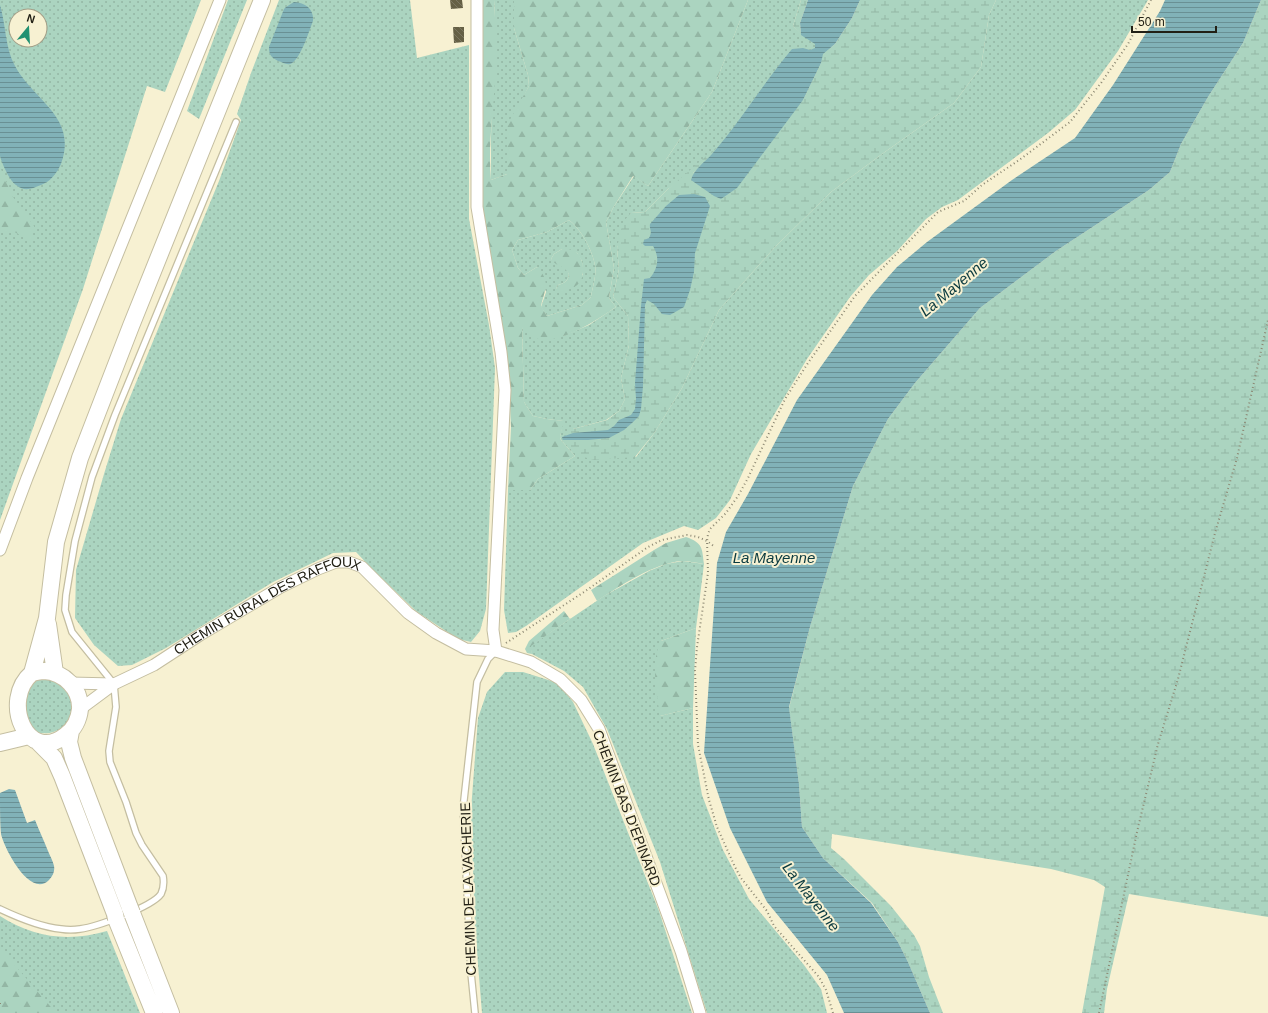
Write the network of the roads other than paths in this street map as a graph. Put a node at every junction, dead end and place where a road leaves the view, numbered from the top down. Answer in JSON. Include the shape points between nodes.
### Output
{"nodes":[{"id":1,"x":220,"y":0,"type":"edge"},
{"id":2,"x":262,"y":0,"type":"edge"},
{"id":3,"x":477,"y":0,"type":"edge"},
{"id":4,"x":236,"y":122,"type":"dead end"},
{"id":5,"x":0,"y":550,"type":"edge"},
{"id":6,"x":47,"y":618,"type":"junction"},
{"id":7,"x":496,"y":651,"type":"junction"},
{"id":8,"x":32,"y":673,"type":"junction"},
{"id":9,"x":56,"y":673,"type":"junction"},
{"id":10,"x":70,"y":683,"type":"junction"},
{"id":11,"x":114,"y":684,"type":"junction"},
{"id":12,"x":80,"y":710,"type":"junction"},
{"id":13,"x":71,"y":731,"type":"junction"},
{"id":14,"x":32,"y":740,"type":"junction"},
{"id":15,"x":0,"y":743,"type":"edge"},
{"id":16,"x":0,"y":909,"type":"edge"},
{"id":17,"x":154,"y":1013,"type":"edge"},
{"id":18,"x":171,"y":1013,"type":"edge"},
{"id":19,"x":475,"y":1013,"type":"edge"},
{"id":20,"x":700,"y":1013,"type":"edge"}],
"edges":[{"from":1,"to":5,"type":"street"},
{"from":2,"to":6,"type":"main road","via":[[80,458],[56,542]]},
{"from":3,"to":7,"type":"street","via":[[476,207],[505,390],[492,630]]},
{"from":4,"to":11,"type":"lane","via":[[115,415],[92,477],[75,541],[65,610],[72,632]]},
{"from":6,"to":8,"type":"main road"},
{"from":6,"to":9,"type":"main road"},
{"from":7,"to":11,"type":"street","name":"CHEMIN RURAL DES RAFFOUX","via":[[466,649],[436,633],[408,613],[362,567],[349,562],[336,562],[281,587],[154,665]]},
{"from":7,"to":19,"type":"lane","name":"CHEMIN DE LA VACHERIE","via":[[488,659],[477,682],[463,809]]},
{"from":7,"to":20,"type":"street","name":"CHEMIN BAS D'EPINARD","via":[[531,662],[560,680],[581,700],[599,729],[681,951]]},
{"from":8,"to":9,"type":"main road"},
{"from":8,"to":14,"type":"main road","via":[[15,686],[6,709],[14,727]]},
{"from":9,"to":10,"type":"main road"},
{"from":10,"to":11,"type":"street","name":"CHEMIN RURAL DES RAFFOUX"},
{"from":10,"to":12,"type":"main road","via":[[78,695]]},
{"from":11,"to":12,"type":"street","name":"CHEMIN RURAL DES RAFFOUX"},
{"from":11,"to":16,"type":"lane","via":[[116,706],[109,751],[110,762],[136,833],[163,876],[164,885],[161,893],[146,906],[78,930],[50,928]]},
{"from":12,"to":13,"type":"main road"},
{"from":13,"to":14,"type":"main road","via":[[57,741],[46,743]]},
{"from":13,"to":18,"type":"main road","via":[[69,742],[72,758]]},
{"from":14,"to":15,"type":"main road"},
{"from":14,"to":17,"type":"main road","via":[[54,758]]}]}
